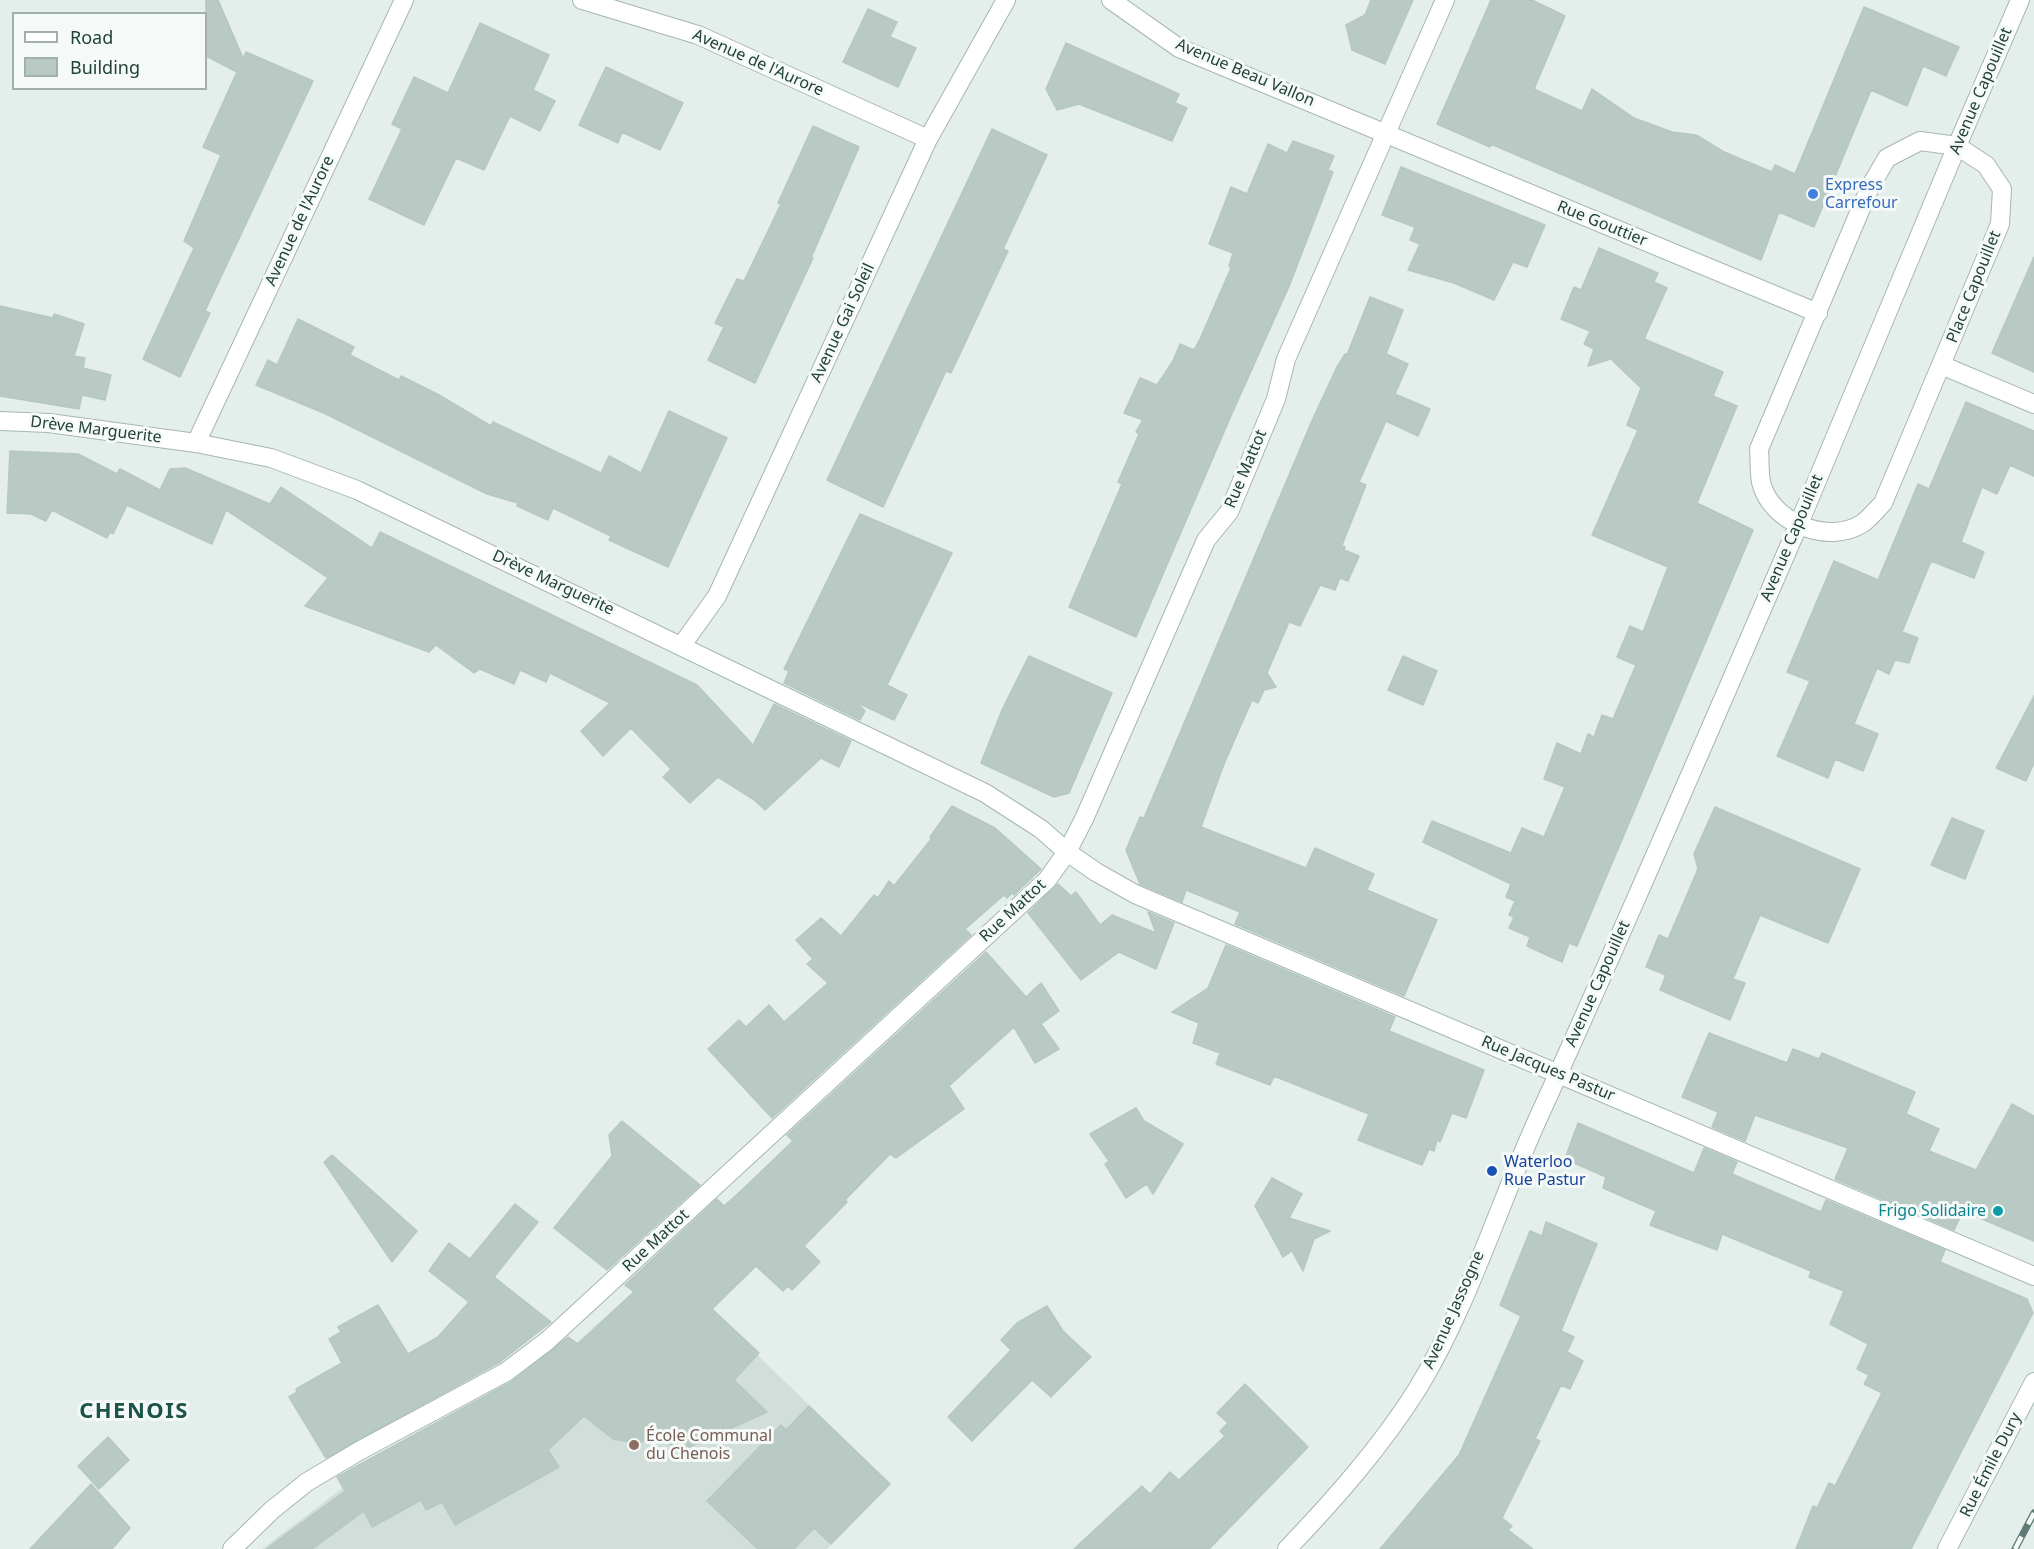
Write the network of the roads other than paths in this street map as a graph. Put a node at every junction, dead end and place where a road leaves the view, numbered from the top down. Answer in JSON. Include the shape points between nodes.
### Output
{"nodes":[{"id":1,"x":404,"y":0,"type":"edge"},
{"id":2,"x":582,"y":0,"type":"edge"},
{"id":3,"x":1006,"y":0,"type":"edge"},
{"id":4,"x":1111,"y":0,"type":"edge"},
{"id":5,"x":1445,"y":0,"type":"edge"},
{"id":6,"x":2020,"y":0,"type":"edge"},
{"id":7,"x":1386,"y":132,"type":"junction"},
{"id":8,"x":928,"y":139,"type":"junction"},
{"id":9,"x":1958,"y":146,"type":"junction"},
{"id":10,"x":1818,"y":313,"type":"junction"},
{"id":11,"x":1941,"y":365,"type":"junction"},
{"id":12,"x":2034,"y":404,"type":"edge"},
{"id":13,"x":0,"y":421,"type":"edge"},
{"id":14,"x":196,"y":442,"type":"junction"},
{"id":15,"x":1798,"y":526,"type":"junction"},
{"id":16,"x":682,"y":645,"type":"junction"},
{"id":17,"x":1067,"y":852,"type":"junction"},
{"id":18,"x":1558,"y":1074,"type":"junction"},
{"id":19,"x":2034,"y":1276,"type":"edge"},
{"id":20,"x":2034,"y":1382,"type":"edge"},
{"id":21,"x":232,"y":1549,"type":"edge"},
{"id":22,"x":1287,"y":1549,"type":"edge"},
{"id":23,"x":1947,"y":1549,"type":"edge"}],
"edges":[{"from":1,"to":14,"type":"street","name":"Avenue de l'Aurore"},
{"from":2,"to":8,"type":"street","name":"Avenue de l'Aurore","via":[[698,35]]},
{"from":3,"to":8,"type":"street","name":"Avenue Gai Soleil"},
{"from":4,"to":7,"type":"street","name":"Avenue Beau Vallon","via":[[1179,48]]},
{"from":5,"to":7,"type":"street","name":"Rue Mattot"},
{"from":6,"to":9,"type":"street","name":"Avenue Capouillet"},
{"from":7,"to":10,"type":"street","name":"Rue Gouttier","via":[[1430,154]]},
{"from":7,"to":17,"type":"street","name":"Rue Mattot","via":[[1286,359],[1276,399],[1228,512],[1206,540]]},
{"from":8,"to":16,"type":"street","name":"Avenue Gai Soleil","via":[[717,597]]},
{"from":9,"to":10,"type":"street","name":"Place Capouillet","via":[[1920,141],[1887,158],[1870,187]]},
{"from":9,"to":11,"type":"street","name":"Place Capouillet","via":[[1986,165],[2002,189],[2000,224]]},
{"from":9,"to":15,"type":"street","name":"Avenue Capouillet"},
{"from":10,"to":15,"type":"street","name":"Place Capouillet","via":[[1759,449],[1761,483],[1777,512]]},
{"from":11,"to":12,"type":"street"},
{"from":11,"to":15,"type":"street","name":"Place Capouillet","via":[[1883,503],[1862,524],[1837,531]]},
{"from":13,"to":14,"type":"street","name":"Drève Marguerite","via":[[49,423]]},
{"from":14,"to":16,"type":"street","name":"Drève Marguerite","via":[[271,458],[357,490]]},
{"from":15,"to":18,"type":"street","name":"Avenue Capouillet"},
{"from":16,"to":17,"type":"street","name":"Drève Marguerite","via":[[985,793],[1041,829]]},
{"from":17,"to":18,"type":"street","name":"Rue Jacques Pastur","via":[[1135,894]]},
{"from":17,"to":21,"type":"street","name":"Rue Mattot","via":[[1047,880],[547,1341],[506,1372],[307,1482]]},
{"from":18,"to":19,"type":"street","name":"Rue Jacques Pastur"},
{"from":18,"to":22,"type":"street","name":"Avenue Jassogne","via":[[1448,1332],[1418,1388],[1337,1495]]},
{"from":20,"to":23,"type":"street","name":"Rue Émile Dury"}]}
